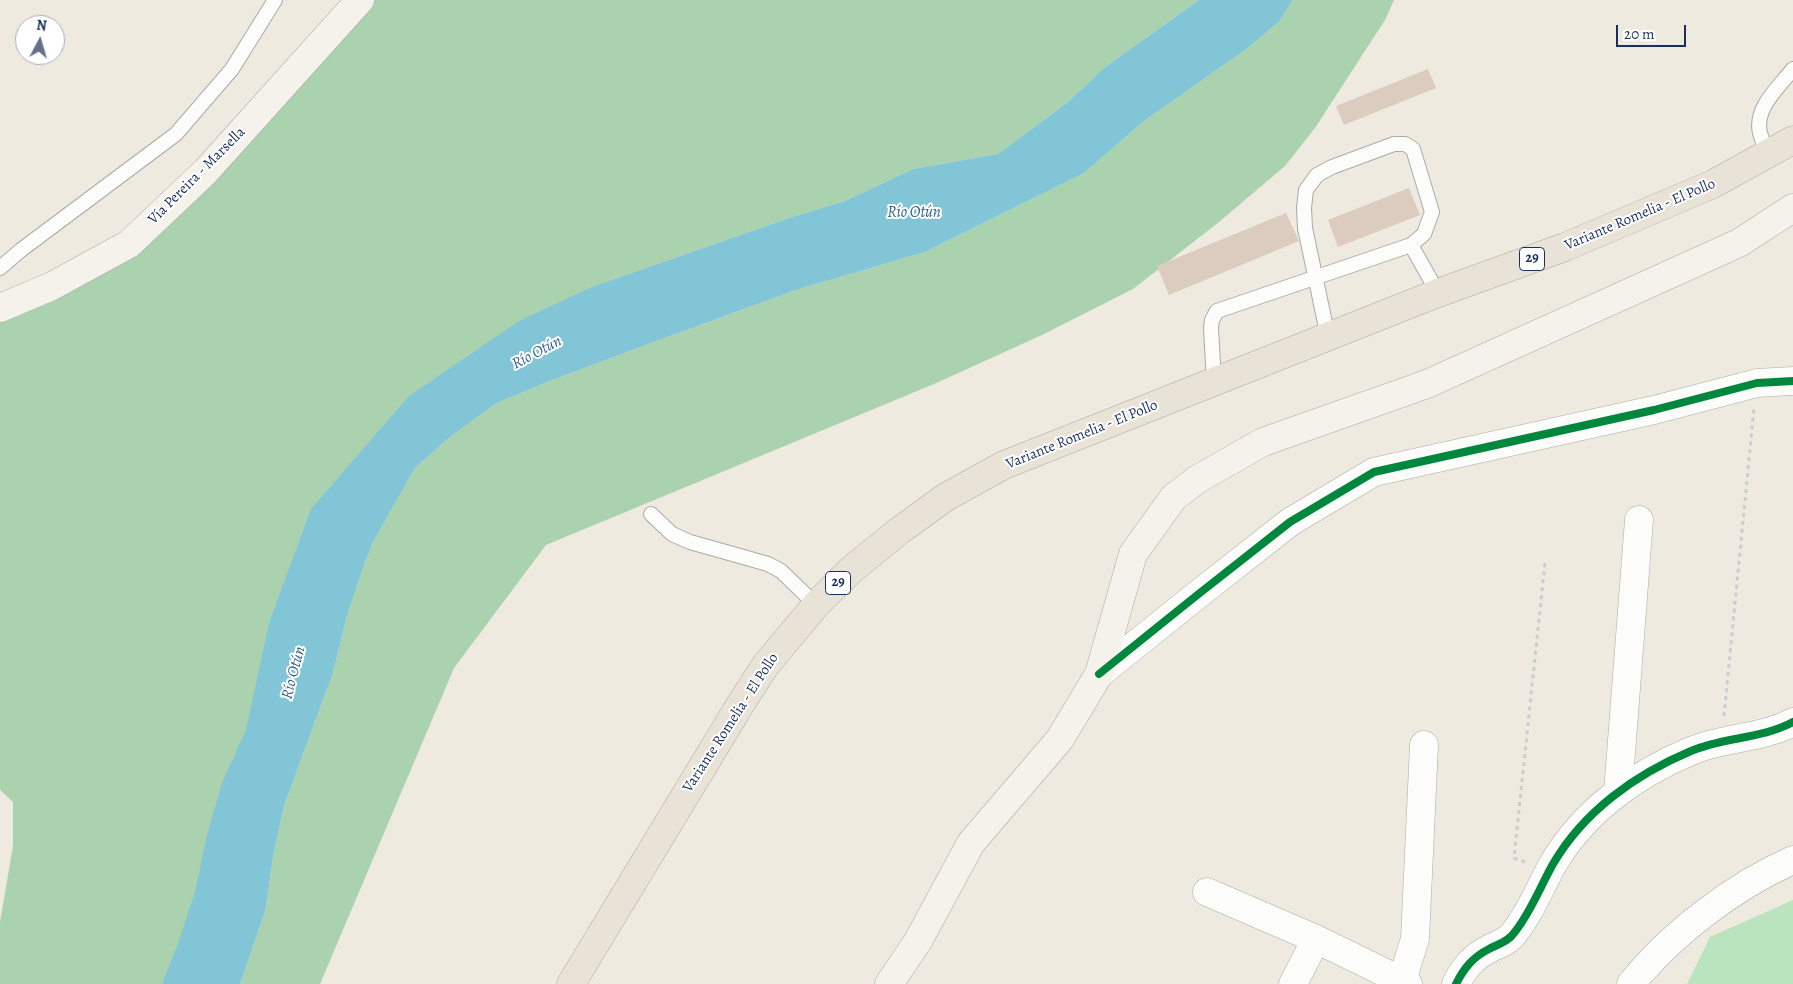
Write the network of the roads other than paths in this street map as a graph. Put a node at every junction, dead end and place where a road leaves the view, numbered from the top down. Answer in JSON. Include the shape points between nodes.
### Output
{"nodes":[{"id":1,"x":275,"y":0,"type":"edge"},
{"id":2,"x":360,"y":0,"type":"edge"},
{"id":3,"x":1793,"y":69,"type":"edge"},
{"id":4,"x":1793,"y":140,"type":"edge"},
{"id":5,"x":1768,"y":155,"type":"junction"},
{"id":6,"x":1793,"y":208,"type":"edge"},
{"id":7,"x":1411,"y":245,"type":"junction"},
{"id":8,"x":0,"y":268,"type":"edge"},
{"id":9,"x":1316,"y":278,"type":"junction"},
{"id":10,"x":1438,"y":293,"type":"junction"},
{"id":11,"x":0,"y":308,"type":"edge"},
{"id":12,"x":1328,"y":337,"type":"junction"},
{"id":13,"x":1793,"y":381,"type":"edge"},
{"id":14,"x":1214,"y":382,"type":"junction"},
{"id":15,"x":651,"y":514,"type":"dead end"},
{"id":16,"x":1639,"y":520,"type":"dead end"},
{"id":17,"x":816,"y":606,"type":"junction"},
{"id":18,"x":1099,"y":674,"type":"junction"},
{"id":19,"x":1793,"y":722,"type":"edge"},
{"id":20,"x":1424,"y":745,"type":"dead end"},
{"id":21,"x":1618,"y":792,"type":"junction"},
{"id":22,"x":1793,"y":860,"type":"edge"},
{"id":23,"x":1207,"y":892,"type":"dead end"},
{"id":24,"x":1316,"y":938,"type":"junction"},
{"id":25,"x":1404,"y":983,"type":"edge"},
{"id":26,"x":571,"y":984,"type":"edge"},
{"id":27,"x":889,"y":984,"type":"edge"},
{"id":28,"x":1293,"y":984,"type":"edge"},
{"id":29,"x":1456,"y":984,"type":"edge"},
{"id":30,"x":1631,"y":984,"type":"edge"}],
"edges":[{"from":1,"to":8,"type":"lane","via":[[232,69],[176,134]]},
{"from":2,"to":11,"type":"main road","name":"Vía Pereira - Marsella","via":[[206,170],[129,244],[52,286]]},
{"from":3,"to":5,"type":"lane","via":[[1762,109],[1759,132]]},
{"from":4,"to":5,"type":"highway","name":"Variante Romelia - El Pollo","number":"29"},
{"from":5,"to":10,"type":"highway","name":"Variante Romelia - El Pollo","number":"29","via":[[1713,184],[1565,247]]},
{"from":6,"to":18,"type":"main road","via":[[1740,243],[1427,384],[1264,442],[1198,479],[1174,496],[1133,554]]},
{"from":7,"to":9,"type":"lane"},
{"from":7,"to":9,"type":"lane","via":[[1424,234],[1432,212],[1413,149],[1405,144],[1394,144],[1332,167],[1317,175],[1306,190],[1305,228]]},
{"from":7,"to":10,"type":"lane"},
{"from":9,"to":12,"type":"lane"},
{"from":9,"to":14,"type":"lane","via":[[1217,311],[1212,320]]},
{"from":10,"to":12,"type":"highway","name":"Variante Romelia - El Pollo","number":"29"},
{"from":12,"to":14,"type":"highway","name":"Variante Romelia - El Pollo","number":"29"},
{"from":13,"to":18,"type":"street","via":[[1757,383],[1654,410],[1374,472],[1290,522]]},
{"from":14,"to":17,"type":"highway","name":"Variante Romelia - El Pollo","number":"29","via":[[1004,465],[946,496],[852,569]]},
{"from":15,"to":17,"type":"lane","via":[[672,534],[690,542],[781,570]]},
{"from":16,"to":21,"type":"street"},
{"from":17,"to":26,"type":"highway","name":"Variante Romelia - El Pollo","number":"29","via":[[765,666]]},
{"from":18,"to":27,"type":"main road","via":[[1060,739],[971,843],[918,941]]},
{"from":19,"to":21,"type":"street","via":[[1705,745],[1643,775]]},
{"from":20,"to":25,"type":"street","via":[[1415,939]]},
{"from":21,"to":29,"type":"street","via":[[1590,816],[1568,843],[1514,935],[1474,958]]},
{"from":22,"to":30,"type":"street","via":[[1703,914],[1668,944]]},
{"from":23,"to":24,"type":"street"},
{"from":24,"to":25,"type":"street"},
{"from":24,"to":28,"type":"street"}]}
